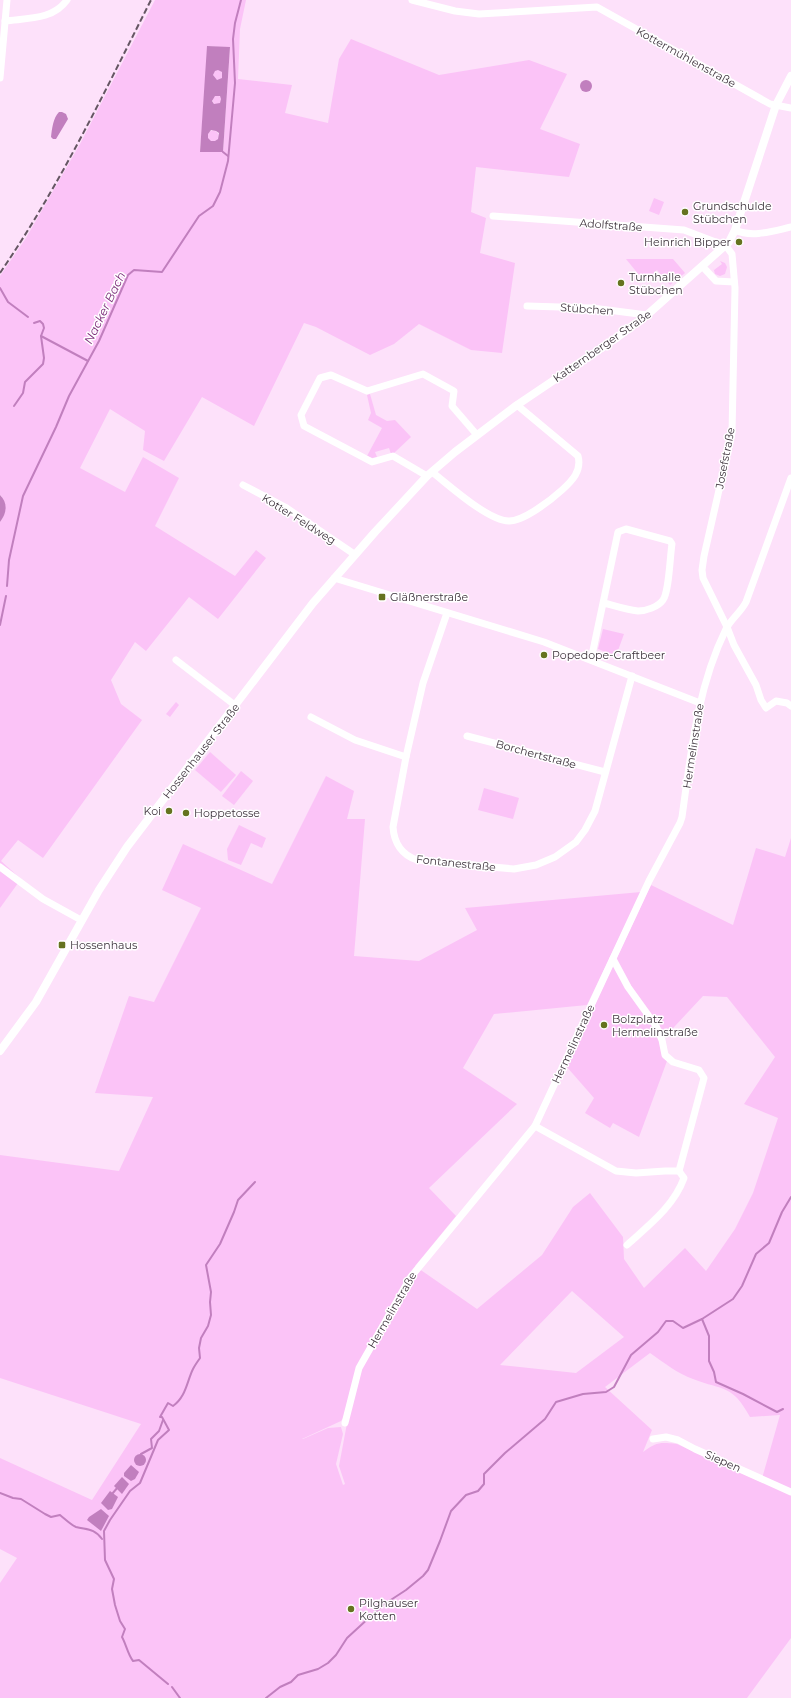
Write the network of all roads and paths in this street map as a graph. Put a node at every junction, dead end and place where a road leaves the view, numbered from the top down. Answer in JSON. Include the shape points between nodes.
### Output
{"nodes":[{"id":1,"x":8,"y":0,"type":"edge"},
{"id":2,"x":68,"y":0,"type":"edge"},
{"id":3,"x":412,"y":0,"type":"edge"},
{"id":4,"x":5,"y":21,"type":"junction"},
{"id":5,"x":791,"y":76,"type":"edge"},
{"id":6,"x":0,"y":78,"type":"edge"},
{"id":7,"x":776,"y":106,"type":"junction"},
{"id":8,"x":791,"y":108,"type":"edge"},
{"id":9,"x":493,"y":216,"type":"dead end"},
{"id":10,"x":791,"y":227,"type":"edge"},
{"id":11,"x":735,"y":230,"type":"junction"},
{"id":12,"x":726,"y":246,"type":"junction"},
{"id":13,"x":703,"y":267,"type":"junction"},
{"id":14,"x":734,"y":282,"type":"junction"},
{"id":15,"x":527,"y":306,"type":"dead end"},
{"id":16,"x":647,"y":315,"type":"junction"},
{"id":17,"x":517,"y":405,"type":"junction"},
{"id":18,"x":477,"y":435,"type":"junction"},
{"id":19,"x":429,"y":474,"type":"junction"},
{"id":20,"x":791,"y":478,"type":"edge"},
{"id":21,"x":243,"y":485,"type":"dead end"},
{"id":22,"x":354,"y":554,"type":"junction"},
{"id":23,"x":334,"y":578,"type":"junction"},
{"id":24,"x":604,"y":603,"type":"junction"},
{"id":25,"x":447,"y":613,"type":"junction"},
{"id":26,"x":727,"y":627,"type":"junction"},
{"id":27,"x":176,"y":660,"type":"dead end"},
{"id":28,"x":591,"y":660,"type":"junction"},
{"id":29,"x":632,"y":676,"type":"junction"},
{"id":30,"x":700,"y":703,"type":"junction"},
{"id":31,"x":236,"y":706,"type":"junction"},
{"id":32,"x":791,"y":706,"type":"edge"},
{"id":33,"x":311,"y":717,"type":"dead end"},
{"id":34,"x":467,"y":736,"type":"dead end"},
{"id":35,"x":406,"y":757,"type":"junction"},
{"id":36,"x":605,"y":772,"type":"junction"},
{"id":37,"x":0,"y":867,"type":"edge"},
{"id":38,"x":81,"y":920,"type":"junction"},
{"id":39,"x":613,"y":959,"type":"junction"},
{"id":40,"x":0,"y":1051,"type":"edge"},
{"id":41,"x":535,"y":1126,"type":"junction"},
{"id":42,"x":679,"y":1171,"type":"junction"},
{"id":43,"x":627,"y":1245,"type":"dead end"},
{"id":44,"x":345,"y":1423,"type":"dead end"},
{"id":45,"x":653,"y":1439,"type":"dead end"},
{"id":46,"x":791,"y":1492,"type":"edge"}],
"edges":[{"from":1,"to":4,"type":"street"},
{"from":2,"to":4,"type":"street","via":[[46,16]]},
{"from":3,"to":7,"type":"street","name":"Kottermühlenstraße","via":[[479,14],[597,6]]},
{"from":4,"to":6,"type":"street"},
{"from":5,"to":7,"type":"street","name":"Katternberger Straße"},
{"from":7,"to":8,"type":"street","name":"Kottermühlenstraße"},
{"from":7,"to":11,"type":"street","name":"Katternberger Straße"},
{"from":9,"to":12,"type":"street","name":"Adolfstraße","via":[[684,230]]},
{"from":10,"to":11,"type":"street","via":[[750,234],[742,234]]},
{"from":11,"to":12,"type":"street","name":"Katternberger Straße"},
{"from":12,"to":13,"type":"street","name":"Katternberger Straße"},
{"from":12,"to":14,"type":"street","name":"Josefstraße","via":[[734,258]]},
{"from":13,"to":14,"type":"street","via":[[716,281]]},
{"from":13,"to":16,"type":"street","name":"Katternberger Straße"},
{"from":14,"to":26,"type":"street","name":"Josefstraße","via":[[732,433],[702,570],[707,588]]},
{"from":15,"to":16,"type":"street","name":"Stübchen","via":[[592,308]]},
{"from":16,"to":17,"type":"street","name":"Katternberger Straße"},
{"from":17,"to":18,"type":"street","name":"Katternberger Straße"},
{"from":17,"to":19,"type":"street","via":[[578,456],[574,478],[544,505],[516,519],[504,520],[492,516]]},
{"from":18,"to":19,"type":"street","name":"Katternberger Straße"},
{"from":18,"to":19,"type":"street","via":[[452,406],[454,391],[423,374],[367,391],[331,375],[320,378],[301,415],[304,426],[372,462],[393,456]]},
{"from":19,"to":22,"type":"street","name":"Katternberger Straße"},
{"from":20,"to":26,"type":"street","via":[[746,602],[742,611]]},
{"from":21,"to":22,"type":"street","name":"Kotter Feldweg","via":[[285,507]]},
{"from":22,"to":23,"type":"street","name":"Katternberger Straße"},
{"from":23,"to":25,"type":"street"},
{"from":23,"to":31,"type":"street","name":"Hossenhauser Straße"},
{"from":24,"to":24,"type":"street","via":[[620,530],[626,529],[670,541],[672,544],[666,591],[660,604],[638,611]]},
{"from":24,"to":28,"type":"street"},
{"from":25,"to":28,"type":"street","via":[[540,641]]},
{"from":25,"to":35,"type":"street","name":"Fontanestraße","via":[[423,683]]},
{"from":26,"to":30,"type":"street","name":"Hermelinstraße"},
{"from":26,"to":32,"type":"street","name":"Josefstraße","via":[[766,708],[776,701]]},
{"from":27,"to":31,"type":"street"},
{"from":28,"to":29,"type":"street"},
{"from":29,"to":30,"type":"street"},
{"from":29,"to":36,"type":"street","name":"Fontanestraße"},
{"from":30,"to":39,"type":"street","name":"Hermelinstraße","via":[[682,817]]},
{"from":31,"to":38,"type":"street","name":"Hossenhauser Straße","via":[[113,866]]},
{"from":33,"to":35,"type":"street","via":[[355,740]]},
{"from":34,"to":36,"type":"street","name":"Borchertstraße"},
{"from":35,"to":36,"type":"street","name":"Fontanestraße","via":[[393,827],[399,848],[417,860],[479,866],[528,866],[555,857],[568,849],[585,830],[595,811]]},
{"from":37,"to":38,"type":"street","via":[[43,899]]},
{"from":38,"to":40,"type":"street","name":"Hossenhauser Straße","via":[[36,1002]]},
{"from":39,"to":41,"type":"street","name":"Hermelinstraße"},
{"from":39,"to":42,"type":"street","via":[[628,987],[656,1026],[665,1055],[673,1062],[699,1070],[704,1078]]},
{"from":41,"to":42,"type":"street","via":[[616,1171]]},
{"from":41,"to":44,"type":"street","name":"Hermelinstraße","via":[[410,1278],[359,1368]]},
{"from":42,"to":43,"type":"street","via":[[684,1178],[677,1194]]},
{"from":45,"to":46,"type":"street","name":"Siepen","via":[[678,1440]]}]}
